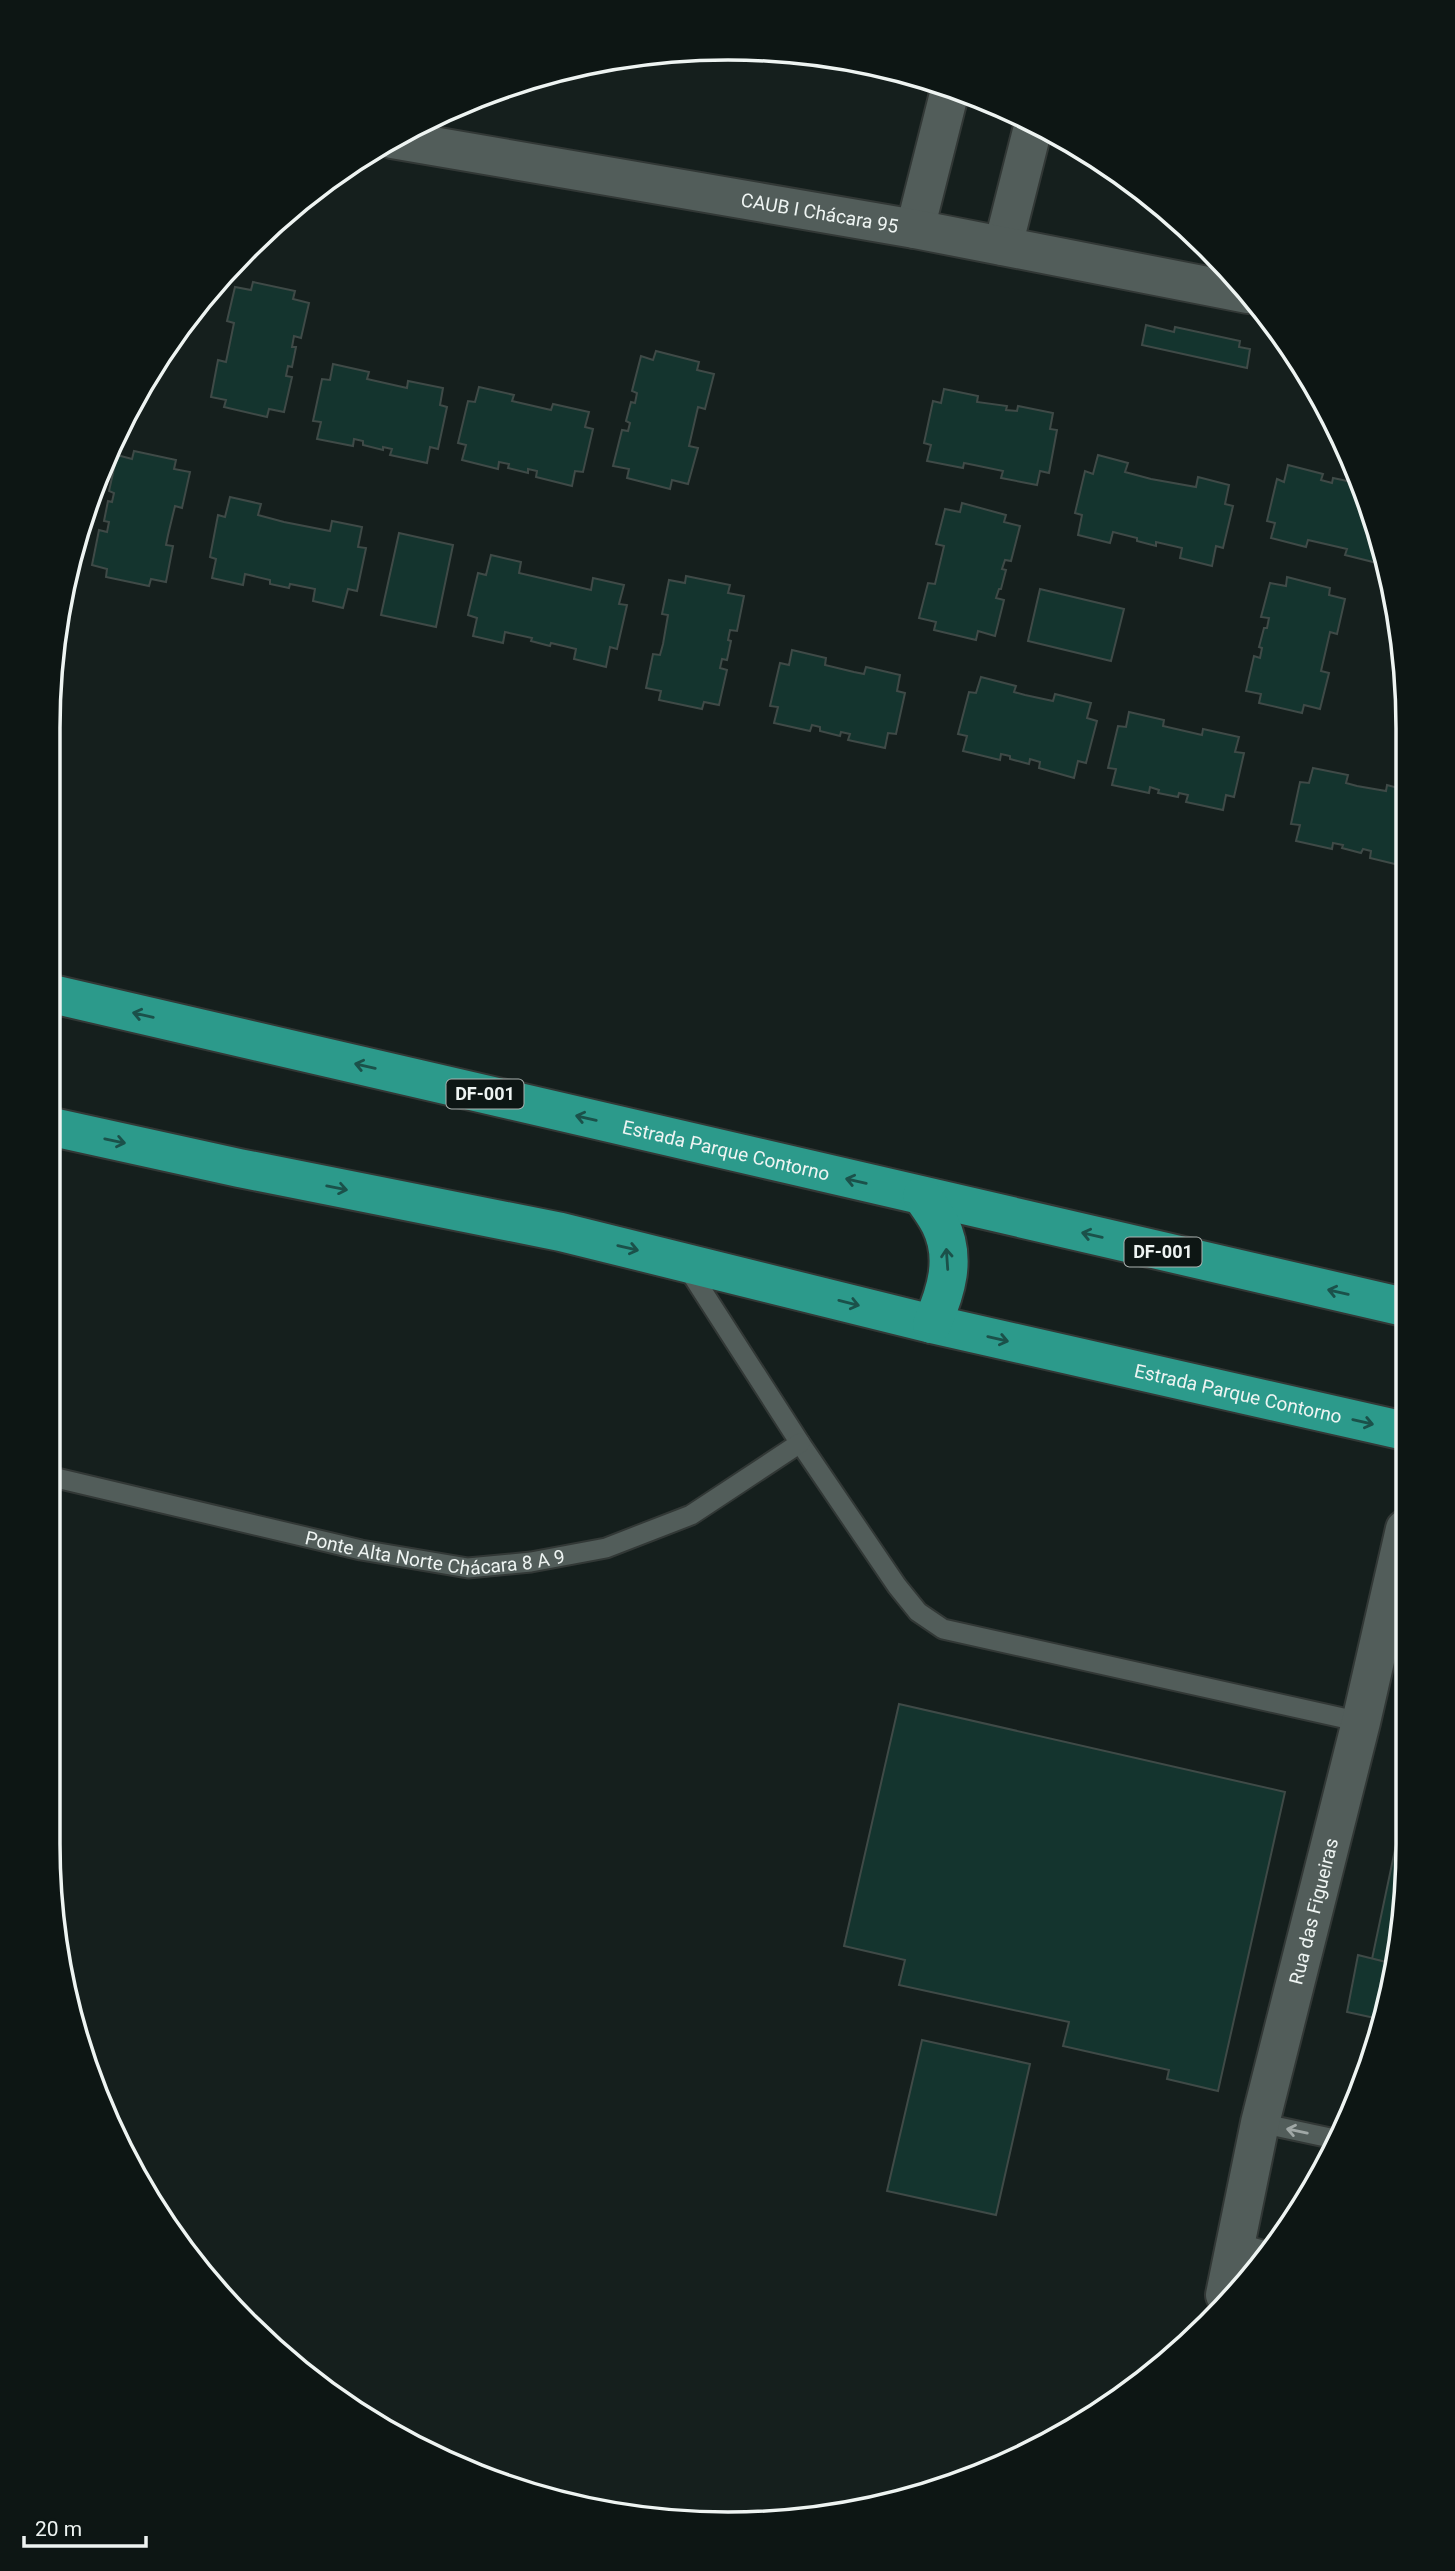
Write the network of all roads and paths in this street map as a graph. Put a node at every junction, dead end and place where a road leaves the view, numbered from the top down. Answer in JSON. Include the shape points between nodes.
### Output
{"nodes":[{"id":1,"x":948,"y":97,"type":"edge"},
{"id":2,"x":1032,"y":133,"type":"edge"},
{"id":3,"x":407,"y":142,"type":"edge"},
{"id":4,"x":915,"y":229,"type":"junction"},
{"id":5,"x":1003,"y":246,"type":"junction"},
{"id":6,"x":1233,"y":291,"type":"edge"},
{"id":7,"x":60,"y":996,"type":"edge"},
{"id":8,"x":60,"y":1129,"type":"edge"},
{"id":9,"x":922,"y":1196,"type":"junction"},
{"id":10,"x":683,"y":1261,"type":"junction"},
{"id":11,"x":1396,"y":1305,"type":"edge"},
{"id":12,"x":932,"y":1324,"type":"junction"},
{"id":13,"x":1396,"y":1429,"type":"edge"},
{"id":14,"x":800,"y":1443,"type":"junction"},
{"id":15,"x":60,"y":1479,"type":"edge"},
{"id":16,"x":1396,"y":1568,"type":"edge"},
{"id":17,"x":1361,"y":1722,"type":"junction"},
{"id":18,"x":1260,"y":2123,"type":"junction"},
{"id":19,"x":1328,"y":2137,"type":"edge"},
{"id":20,"x":1249,"y":2246,"type":"edge"},
{"id":21,"x":1231,"y":2283,"type":"edge"}],
"edges":[{"from":1,"to":4,"type":"street"},
{"from":2,"to":5,"type":"street"},
{"from":3,"to":4,"type":"street","name":"CAUB I Chácara 95"},
{"from":4,"to":5,"type":"street","name":"CAUB I Chácara 95"},
{"from":5,"to":6,"type":"street","name":"CAUB I Chácara 95"},
{"from":9,"to":7,"type":"highway","name":"Estrada Parque Contorno","number":"DF-001","one_way":true},
{"from":8,"to":10,"type":"highway","name":"Estrada Parque Contorno","one_way":true},
{"from":11,"to":9,"type":"highway","name":"Estrada Parque Contorno","number":"DF-001","one_way":true},
{"from":12,"to":9,"type":"highway","one_way":true,"via":[[946,1292],[949,1258],[941,1225]]},
{"from":10,"to":12,"type":"highway","name":"Estrada Parque Contorno","one_way":true},
{"from":10,"to":14,"type":"lane"},
{"from":12,"to":13,"type":"highway","name":"Estrada Parque Contorno","one_way":true},
{"from":14,"to":15,"type":"lane","name":"Ponte Alta Norte Chácara 8 A 9","via":[[691,1516],[606,1548],[468,1568],[361,1550]]},
{"from":14,"to":17,"type":"lane","via":[[897,1586],[918,1612],[943,1629]]},
{"from":16,"to":17,"type":"street","name":"Rua das Figueiras"},
{"from":17,"to":18,"type":"street","name":"Rua das Figueiras"},
{"from":19,"to":18,"type":"lane","one_way":true},
{"from":18,"to":20,"type":"street","name":"Rua das Figueiras"},
{"from":20,"to":21,"type":"street","name":"Rua das Figueiras"}]}
